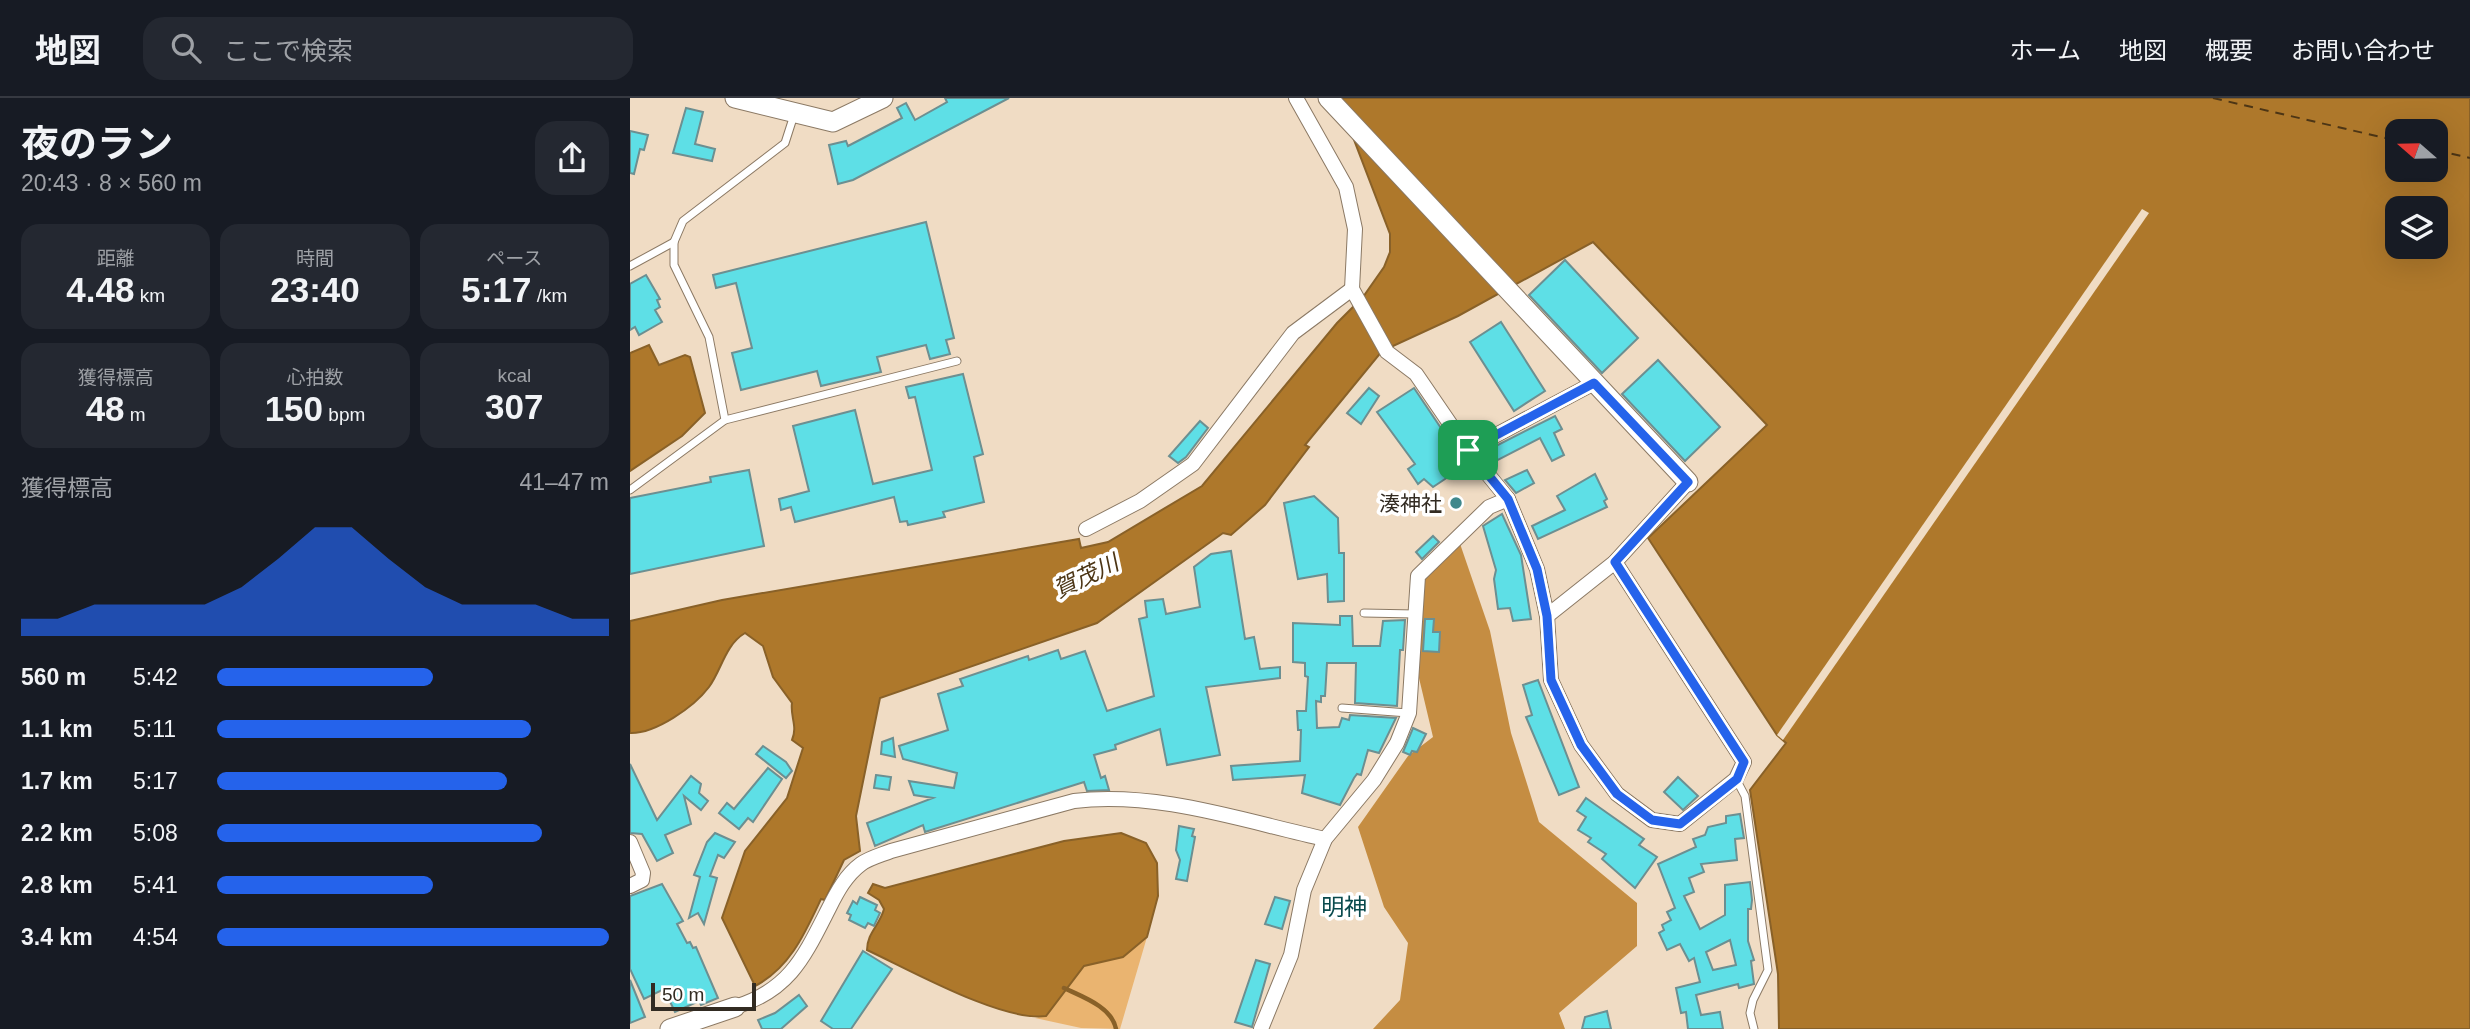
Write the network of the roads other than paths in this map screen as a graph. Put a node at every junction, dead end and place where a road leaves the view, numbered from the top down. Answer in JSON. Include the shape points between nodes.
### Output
{"nodes":[{"id":1,"x":735,"y":98,"type":"edge"},
{"id":2,"x":883,"y":98,"type":"edge"},
{"id":3,"x":1296,"y":98,"type":"edge"},
{"id":4,"x":1330,"y":101,"type":"edge"},
{"id":5,"x":795,"y":114,"type":"junction"},
{"id":6,"x":674,"y":242,"type":"junction"},
{"id":7,"x":630,"y":267,"type":"edge"},
{"id":8,"x":1355,"y":295,"type":"junction"},
{"id":9,"x":957,"y":361,"type":"dead end"},
{"id":10,"x":1594,"y":383,"type":"junction"},
{"id":11,"x":725,"y":420,"type":"junction"},
{"id":12,"x":1468,"y":450,"type":"junction"},
{"id":13,"x":1688,"y":482,"type":"joint"},
{"id":14,"x":630,"y":490,"type":"edge"},
{"id":15,"x":1508,"y":499,"type":"junction"},
{"id":16,"x":1087,"y":529,"type":"dead end"},
{"id":17,"x":1615,"y":562,"type":"junction"},
{"id":18,"x":1364,"y":613,"type":"dead end"},
{"id":19,"x":1417,"y":614,"type":"junction"},
{"id":20,"x":1547,"y":616,"type":"junction"},
{"id":21,"x":1342,"y":708,"type":"dead end"},
{"id":22,"x":1409,"y":713,"type":"junction"},
{"id":23,"x":1737,"y":779,"type":"junction"},
{"id":24,"x":1325,"y":839,"type":"junction"},
{"id":25,"x":630,"y":842,"type":"edge"},
{"id":26,"x":630,"y":886,"type":"edge"},
{"id":27,"x":735,"y":1007,"type":"joint"},
{"id":28,"x":670,"y":1029,"type":"edge"},
{"id":29,"x":1261,"y":1029,"type":"edge"},
{"id":30,"x":1754,"y":1029,"type":"edge"}],
"edges":[{"from":1,"to":5,"type":"street"},
{"from":2,"to":5,"type":"street","via":[[833,122]]},
{"from":3,"to":8,"type":"street","via":[[1346,187],[1355,229]]},
{"from":4,"to":10,"type":"street"},
{"from":5,"to":6,"type":"lane","via":[[785,143],[683,221]]},
{"from":6,"to":7,"type":"lane"},
{"from":6,"to":11,"type":"lane","via":[[674,265],[709,337]]},
{"from":8,"to":12,"type":"street","via":[[1387,352],[1416,374]]},
{"from":8,"to":16,"type":"street","via":[[1293,332],[1193,464],[1140,501]]},
{"from":9,"to":11,"type":"lane"},
{"from":10,"to":12,"type":"street"},
{"from":10,"to":13,"type":"street"},
{"from":11,"to":14,"type":"lane"},
{"from":12,"to":15,"type":"street"},
{"from":13,"to":17,"type":"street"},
{"from":15,"to":19,"type":"street","via":[[1489,507],[1418,576]]},
{"from":15,"to":20,"type":"street","via":[[1537,569]]},
{"from":17,"to":20,"type":"street"},
{"from":17,"to":23,"type":"street","via":[[1744,762]]},
{"from":18,"to":19,"type":"lane"},
{"from":19,"to":22,"type":"street"},
{"from":20,"to":23,"type":"street","via":[[1551,680],[1581,745],[1617,794],[1652,820],[1680,824]]},
{"from":21,"to":22,"type":"lane"},
{"from":22,"to":24,"type":"street","via":[[1374,780]]},
{"from":23,"to":30,"type":"lane","via":[[1745,796],[1768,970],[1753,1000]]},
{"from":24,"to":27,"type":"street","via":[[1183,807],[1098,798],[918,844],[862,863],[846,878],[789,975],[759,1000]]},
{"from":24,"to":29,"type":"street","via":[[1304,890],[1291,955]]},
{"from":25,"to":26,"type":"street","via":[[643,873],[642,880]]},
{"from":27,"to":28,"type":"street"}]}
